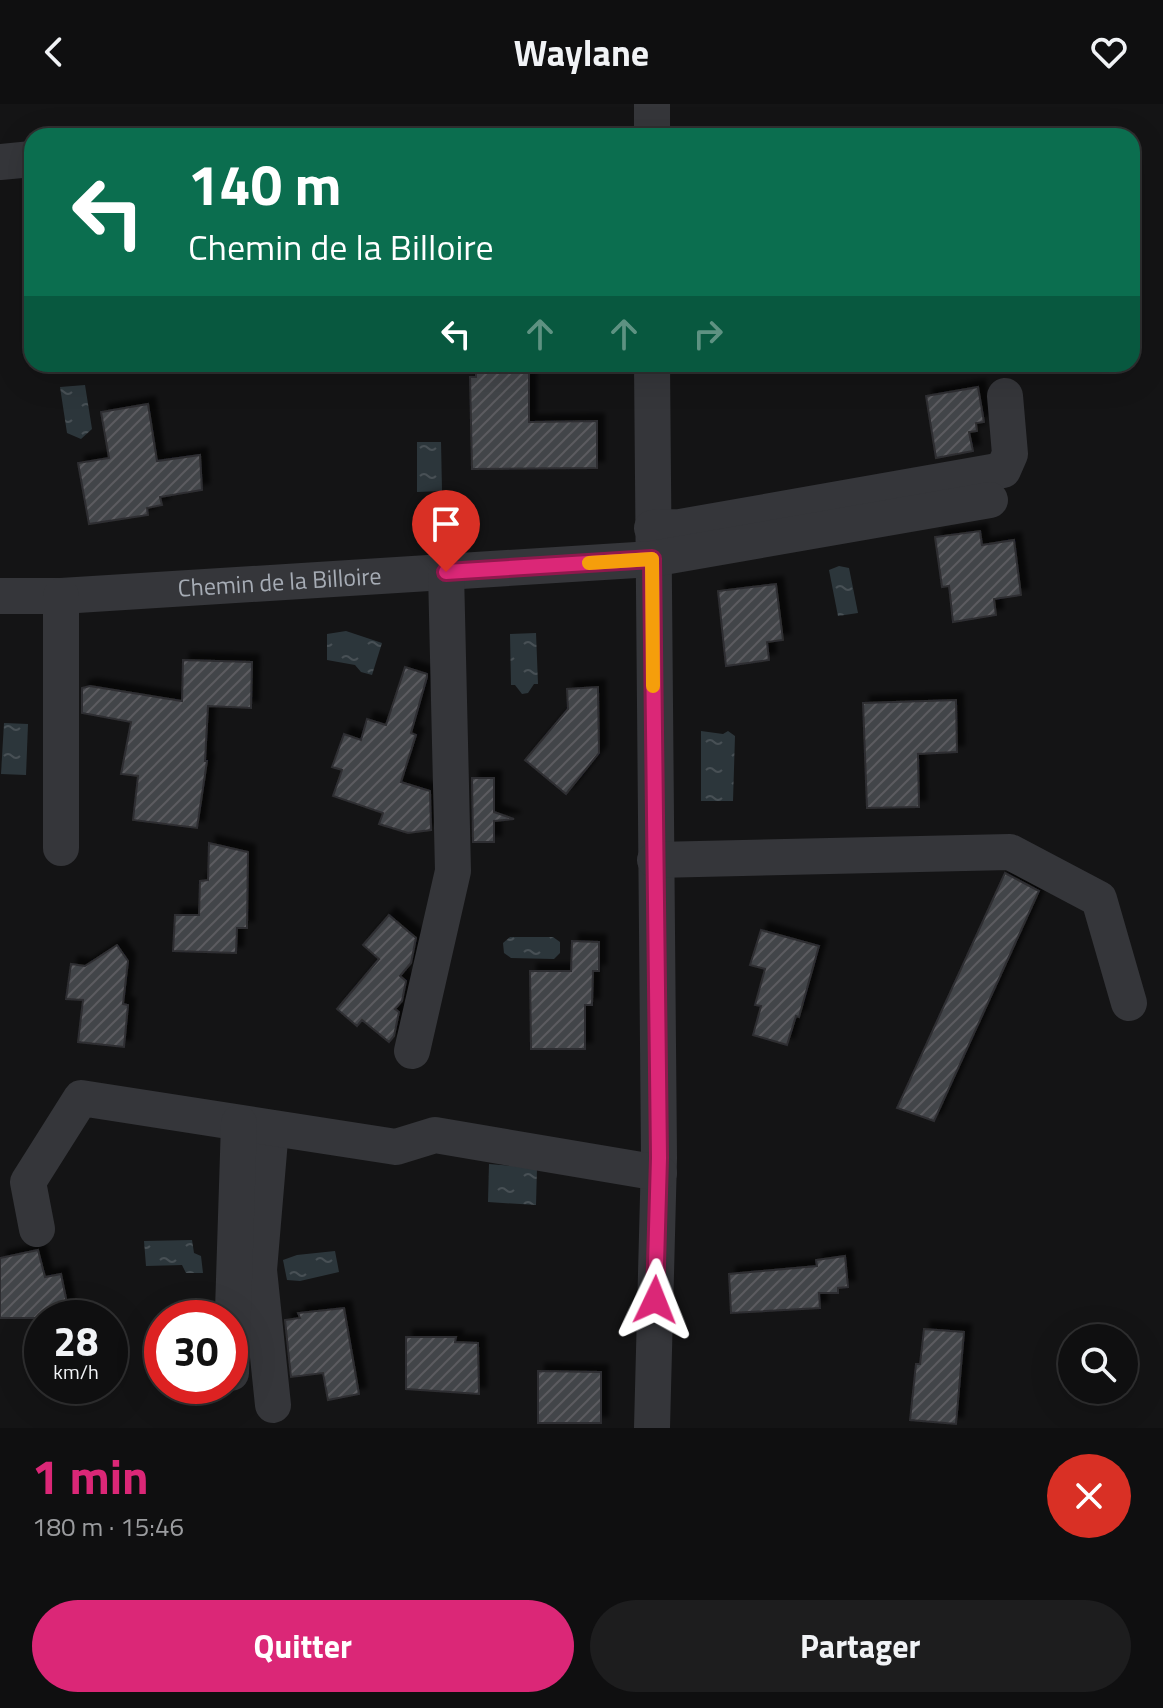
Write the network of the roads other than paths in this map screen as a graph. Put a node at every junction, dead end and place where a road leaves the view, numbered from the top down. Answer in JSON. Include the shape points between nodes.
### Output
{"nodes":[{"id":1,"x":652,"y":104,"type":"edge"},
{"id":2,"x":652,"y":128,"type":"edge"},
{"id":3,"x":24,"y":160,"type":"edge"},
{"id":4,"x":0,"y":162,"type":"edge"},
{"id":5,"x":652,"y":372,"type":"edge"},
{"id":6,"x":1005,"y":396,"type":"dead end"},
{"id":7,"x":990,"y":500,"type":"dead end"},
{"id":8,"x":652,"y":544,"type":"junction"},
{"id":9,"x":446,"y":572,"type":"junction"},
{"id":10,"x":0,"y":596,"type":"edge"},
{"id":11,"x":61,"y":596,"type":"junction"},
{"id":12,"x":61,"y":848,"type":"dead end"},
{"id":13,"x":655,"y":860,"type":"junction"},
{"id":14,"x":1129,"y":1003,"type":"dead end"},
{"id":15,"x":412,"y":1051,"type":"dead end"},
{"id":16,"x":255,"y":1125,"type":"junction"},
{"id":17,"x":659,"y":1173,"type":"junction"},
{"id":18,"x":37,"y":1229,"type":"dead end"},
{"id":19,"x":238,"y":1300,"type":"edge"},
{"id":20,"x":273,"y":1405,"type":"dead end"},
{"id":21,"x":652,"y":1428,"type":"edge"}],
"edges":[{"from":1,"to":2,"type":"street"},
{"from":3,"to":4,"type":"street"},
{"from":5,"to":8,"type":"street"},
{"from":6,"to":8,"type":"street","via":[[1010,454],[1003,470],[680,527]]},
{"from":7,"to":8,"type":"street"},
{"from":8,"to":9,"type":"street","name":"Chemin de la Billoire"},
{"from":8,"to":13,"type":"street"},
{"from":9,"to":11,"type":"street","name":"Chemin de la Billoire"},
{"from":9,"to":15,"type":"street","via":[[453,871]]},
{"from":10,"to":11,"type":"street","name":"Chemin de la Billoire"},
{"from":11,"to":12,"type":"street"},
{"from":13,"to":14,"type":"street","via":[[1010,852],[1099,899]]},
{"from":13,"to":17,"type":"street"},
{"from":16,"to":17,"type":"street","via":[[396,1147],[435,1135]]},
{"from":16,"to":18,"type":"street","via":[[81,1098],[28,1182]]},
{"from":16,"to":19,"type":"street"},
{"from":16,"to":20,"type":"street","via":[[259,1270]]},
{"from":17,"to":21,"type":"street"}]}
